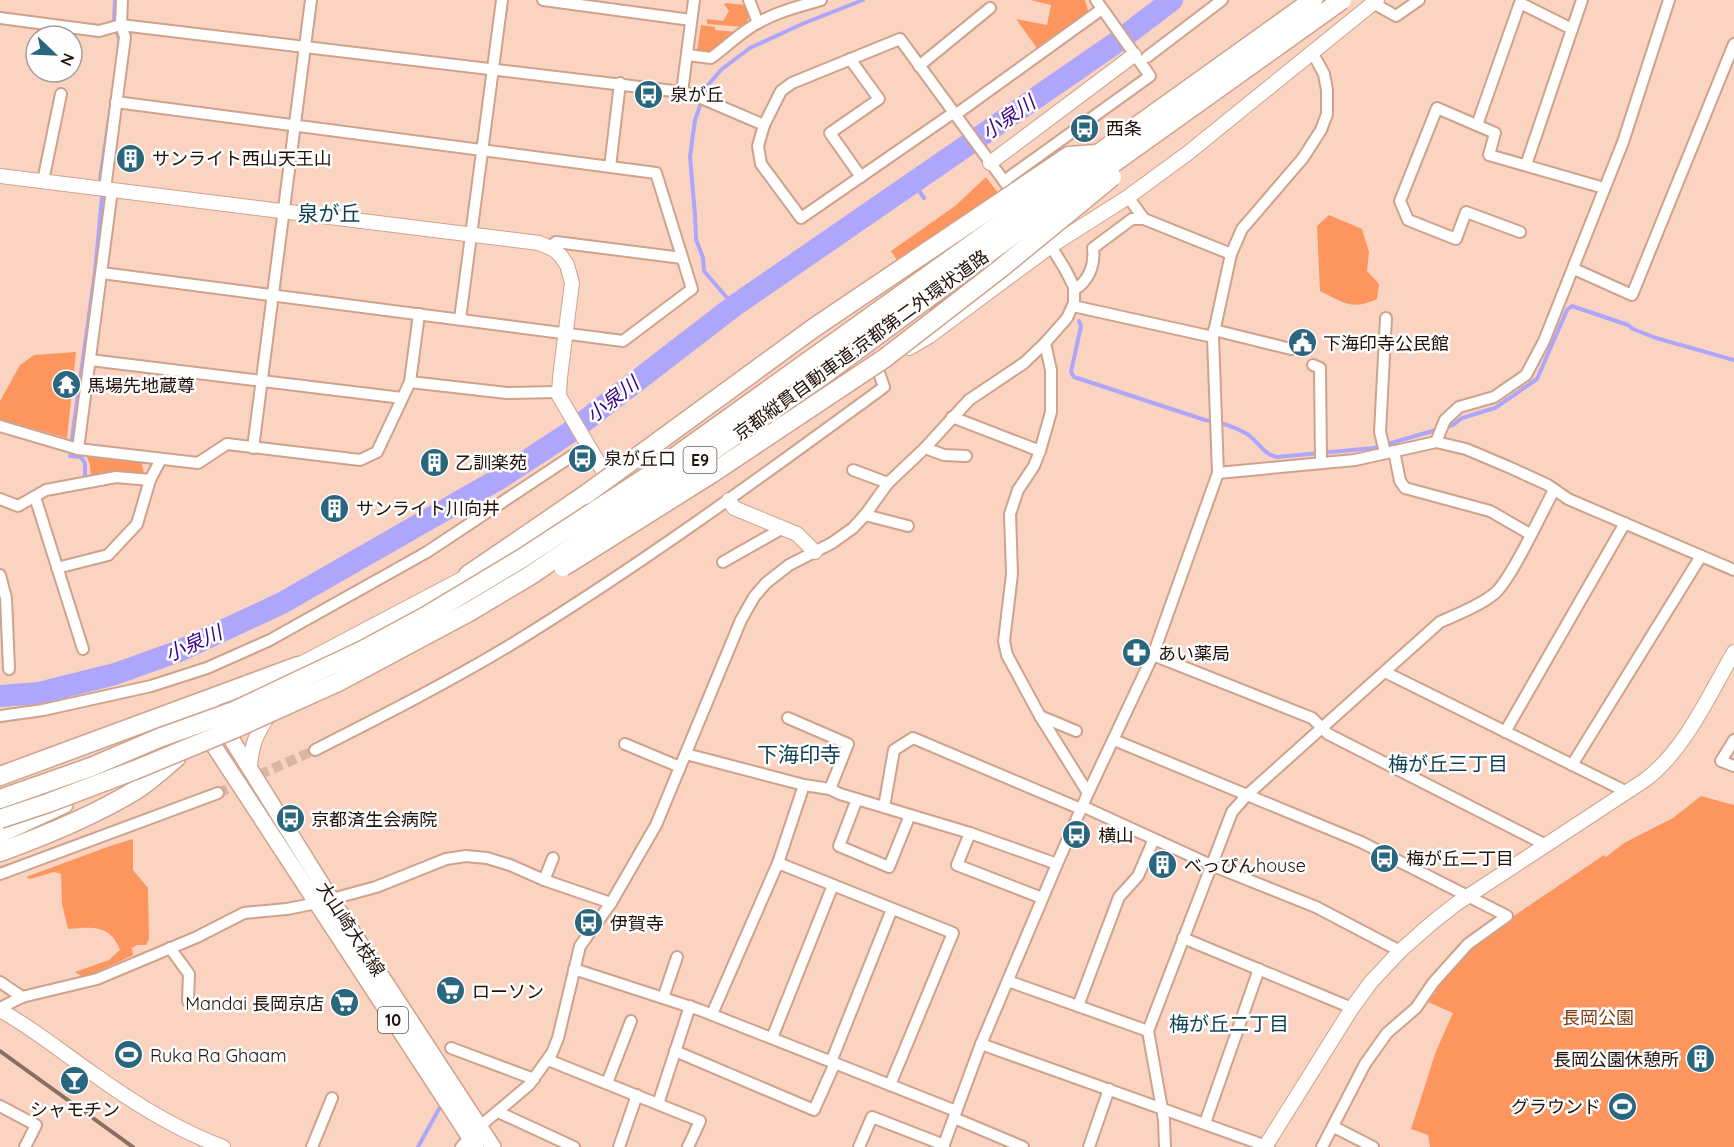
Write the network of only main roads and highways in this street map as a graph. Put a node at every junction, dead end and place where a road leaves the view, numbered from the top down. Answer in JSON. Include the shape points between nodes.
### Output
{"nodes":[{"id":1,"x":1313,"y":0,"type":"edge"},
{"id":2,"x":1342,"y":0,"type":"edge"},
{"id":3,"x":1227,"y":82,"type":"junction"},
{"id":4,"x":1096,"y":154,"type":"junction"},
{"id":5,"x":468,"y":575,"type":"road end"},
{"id":6,"x":298,"y":666,"type":"road end"},
{"id":7,"x":361,"y":669,"type":"road end"},
{"id":8,"x":219,"y":724,"type":"junction"},
{"id":9,"x":212,"y":743,"type":"junction"},
{"id":10,"x":176,"y":758,"type":"junction"},
{"id":11,"x":60,"y":771,"type":"dead end"},
{"id":12,"x":0,"y":776,"type":"edge"},
{"id":13,"x":0,"y":794,"type":"edge"},
{"id":14,"x":0,"y":799,"type":"edge"},
{"id":15,"x":0,"y":819,"type":"edge"},
{"id":16,"x":0,"y":836,"type":"edge"},
{"id":17,"x":0,"y":852,"type":"edge"},
{"id":18,"x":324,"y":901,"type":"junction"},
{"id":19,"x":471,"y":1140,"type":"edge"},
{"id":20,"x":493,"y":1147,"type":"edge"}],
"edges":[{"from":1,"to":4,"type":"highway","name":"京都縦貫自動車道;京都第二外環状道路","number":"E9","bridge":true},
{"from":2,"to":3,"type":"highway","name":"京都縦貫自動車道;京都第二外環状道路","number":"E9","bridge":true},
{"from":3,"to":7,"type":"highway","bridge":true,"via":[[885,358],[590,552],[483,614]]},
{"from":3,"to":15,"type":"highway","name":"京都縦貫自動車道;京都第二外環状道路","number":"E9","bridge":true,"via":[[822,376],[617,518],[469,612],[338,682],[234,729],[124,775]]},
{"from":4,"to":5,"type":"highway","bridge":true,"via":[[1069,156],[815,327]]},
{"from":4,"to":14,"type":"highway","name":"京都縦貫自動車道;京都第二外環状道路","number":"E9","bridge":true,"via":[[648,476],[426,616],[234,711]]},
{"from":6,"to":12,"type":"highway"},
{"from":8,"to":9,"type":"main road","name":"大山崎大枝線","number":"10"},
{"from":8,"to":11,"type":"main road"},
{"from":8,"to":13,"type":"highway"},
{"from":8,"to":18,"type":"main road","name":"大山崎大枝線","number":"10","via":[[250,769]]},
{"from":9,"to":10,"type":"main road"},
{"from":9,"to":18,"type":"main road","name":"大山崎大枝線","number":"10"},
{"from":10,"to":16,"type":"main road"},
{"from":10,"to":17,"type":"highway","via":[[138,789],[97,811],[58,831]]},
{"from":18,"to":19,"type":"main road","name":"大山崎大枝線","number":"10"},
{"from":19,"to":20,"type":"main road","name":"大山崎大枝線","number":"10"}]}
